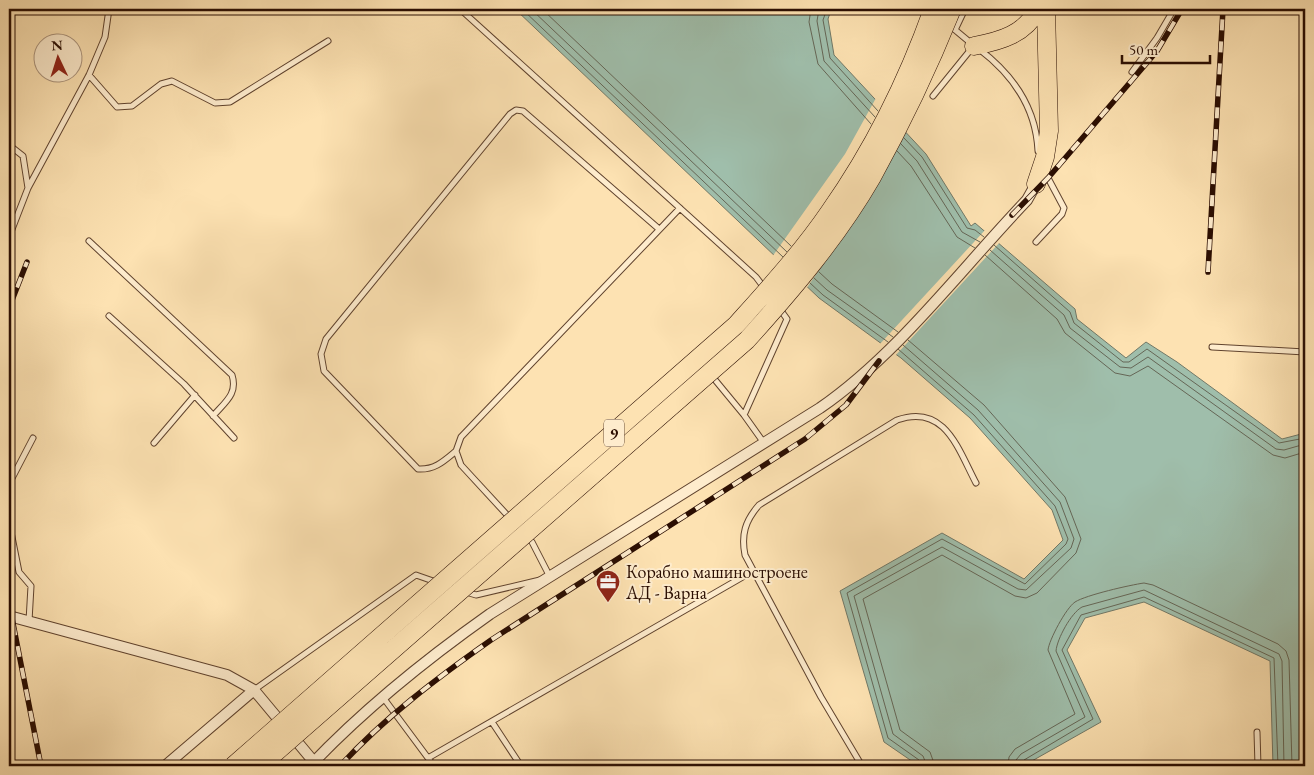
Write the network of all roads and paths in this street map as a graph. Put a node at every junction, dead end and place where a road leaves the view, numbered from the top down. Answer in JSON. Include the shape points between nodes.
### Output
{"nodes":[{"id":1,"x":109,"y":9,"type":"edge"},
{"id":2,"x":460,"y":9,"type":"edge"},
{"id":3,"x":965,"y":9,"type":"edge"},
{"id":4,"x":1038,"y":9,"type":"edge"},
{"id":5,"x":1046,"y":9,"type":"edge"},
{"id":6,"x":1174,"y":9,"type":"edge"},
{"id":7,"x":939,"y":12,"type":"edge"},
{"id":8,"x":955,"y":30,"type":"junction"},
{"id":9,"x":328,"y":41,"type":"dead end"},
{"id":10,"x":974,"y":46,"type":"junction"},
{"id":11,"x":1132,"y":72,"type":"dead end"},
{"id":12,"x":89,"y":76,"type":"junction"},
{"id":13,"x":933,"y":96,"type":"dead end"},
{"id":14,"x":9,"y":145,"type":"edge"},
{"id":15,"x":1036,"y":184,"type":"junction"},
{"id":16,"x":28,"y":188,"type":"junction"},
{"id":17,"x":680,"y":208,"type":"junction"},
{"id":18,"x":659,"y":229,"type":"junction"},
{"id":19,"x":9,"y":237,"type":"edge"},
{"id":20,"x":89,"y":241,"type":"dead end"},
{"id":21,"x":1036,"y":242,"type":"dead end"},
{"id":22,"x":108,"y":316,"type":"dead end"},
{"id":23,"x":1212,"y":347,"type":"dead end"},
{"id":24,"x":692,"y":352,"type":"dead end"},
{"id":25,"x":1305,"y":352,"type":"edge"},
{"id":26,"x":195,"y":396,"type":"junction"},
{"id":27,"x":744,"y":415,"type":"junction"},
{"id":28,"x":213,"y":416,"type":"junction"},
{"id":29,"x":33,"y":438,"type":"dead end"},
{"id":30,"x":234,"y":438,"type":"dead end"},
{"id":31,"x":154,"y":443,"type":"dead end"},
{"id":32,"x":764,"y":443,"type":"junction"},
{"id":33,"x":456,"y":451,"type":"junction"},
{"id":34,"x":976,"y":483,"type":"dead end"},
{"id":35,"x":9,"y":484,"type":"edge"},
{"id":36,"x":9,"y":522,"type":"edge"},
{"id":37,"x":753,"y":571,"type":"junction"},
{"id":38,"x":550,"y":577,"type":"junction"},
{"id":39,"x":9,"y":616,"type":"edge"},
{"id":40,"x":29,"y":621,"type":"junction"},
{"id":41,"x":254,"y":690,"type":"junction"},
{"id":42,"x":382,"y":696,"type":"junction"},
{"id":43,"x":492,"y":722,"type":"junction"},
{"id":44,"x":1257,"y":732,"type":"dead end"},
{"id":45,"x":428,"y":758,"type":"junction"},
{"id":46,"x":312,"y":764,"type":"edge"},
{"id":47,"x":165,"y":766,"type":"edge"},
{"id":48,"x":233,"y":766,"type":"edge"},
{"id":49,"x":260,"y":766,"type":"edge"},
{"id":50,"x":434,"y":766,"type":"edge"},
{"id":51,"x":521,"y":766,"type":"edge"},
{"id":52,"x":862,"y":766,"type":"edge"},
{"id":53,"x":1258,"y":766,"type":"edge"}],
"edges":[{"from":1,"to":12,"type":"lane","via":[[106,37]]},
{"from":2,"to":17,"type":"lane"},
{"from":3,"to":8,"type":"lane"},
{"from":4,"to":10,"type":"highway","via":[[1013,36]]},
{"from":5,"to":15,"type":"highway","via":[[1049,131]]},
{"from":6,"to":11,"type":"lane","via":[[1158,38]]},
{"from":7,"to":8,"type":"lane"},
{"from":7,"to":48,"type":"highway","number":"9","bridge":true,"via":[[854,173],[830,211],[787,268],[736,325]]},
{"from":7,"to":49,"type":"highway","number":"9","bridge":true,"via":[[935,53],[871,178],[820,254],[748,340]]},
{"from":8,"to":10,"type":"lane"},
{"from":9,"to":12,"type":"lane","via":[[230,102],[215,103],[172,82],[161,84],[132,106],[117,107]]},
{"from":10,"to":13,"type":"lane"},
{"from":10,"to":15,"type":"lane","via":[[1008,75],[1030,114],[1038,149]]},
{"from":12,"to":16,"type":"lane"},
{"from":14,"to":16,"type":"lane","via":[[23,156]]},
{"from":15,"to":21,"type":"lane","via":[[1048,178],[1064,208]]},
{"from":15,"to":32,"type":"street","via":[[1027,200],[879,361],[837,396]]},
{"from":16,"to":19,"type":"lane"},
{"from":17,"to":18,"type":"lane"},
{"from":17,"to":27,"type":"lane","via":[[756,277],[787,319]]},
{"from":18,"to":33,"type":"lane","via":[[461,438]]},
{"from":18,"to":33,"type":"lane","via":[[523,111],[516,110],[510,114],[326,339],[321,354],[324,371],[418,469],[438,466]]},
{"from":20,"to":28,"type":"lane","via":[[232,375],[234,393]]},
{"from":22,"to":26,"type":"lane"},
{"from":23,"to":25,"type":"lane"},
{"from":24,"to":27,"type":"lane"},
{"from":26,"to":28,"type":"lane"},
{"from":26,"to":31,"type":"lane"},
{"from":27,"to":32,"type":"lane"},
{"from":28,"to":30,"type":"lane"},
{"from":29,"to":35,"type":"lane"},
{"from":32,"to":38,"type":"street"},
{"from":33,"to":38,"type":"lane","via":[[461,465],[532,542]]},
{"from":34,"to":37,"type":"lane","via":[[952,437],[938,422],[919,416],[897,420],[759,505],[750,514],[742,541]]},
{"from":36,"to":40,"type":"lane","via":[[19,572],[31,586]]},
{"from":37,"to":43,"type":"lane"},
{"from":37,"to":52,"type":"lane"},
{"from":38,"to":41,"type":"lane","via":[[476,595],[416,575]]},
{"from":38,"to":42,"type":"street","via":[[456,638]]},
{"from":39,"to":40,"type":"street"},
{"from":40,"to":41,"type":"street","via":[[227,675]]},
{"from":41,"to":46,"type":"street"},
{"from":41,"to":47,"type":"street"},
{"from":42,"to":45,"type":"lane"},
{"from":42,"to":46,"type":"street"},
{"from":43,"to":45,"type":"lane"},
{"from":43,"to":51,"type":"lane"},
{"from":44,"to":53,"type":"lane"},
{"from":45,"to":50,"type":"lane"}]}
